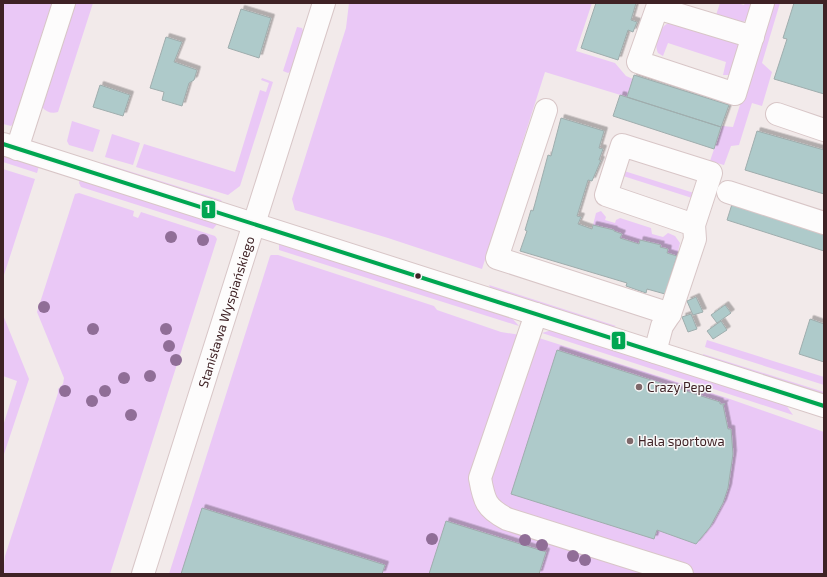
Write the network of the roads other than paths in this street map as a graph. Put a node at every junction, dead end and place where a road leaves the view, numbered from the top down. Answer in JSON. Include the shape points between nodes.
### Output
{"nodes":[{"id":1,"x":64,"y":3,"type":"edge"},
{"id":2,"x":324,"y":3,"type":"edge"},
{"id":3,"x":763,"y":3,"type":"edge"},
{"id":4,"x":752,"y":37,"type":"junction"},
{"id":5,"x":546,"y":110,"type":"dead end"},
{"id":6,"x":777,"y":114,"type":"dead end"},
{"id":7,"x":824,"y":130,"type":"edge"},
{"id":8,"x":10,"y":147,"type":"edge"},
{"id":9,"x":728,"y":192,"type":"dead end"},
{"id":10,"x":824,"y":223,"type":"edge"},
{"id":11,"x":254,"y":224,"type":"junction"},
{"id":12,"x":694,"y":225,"type":"junction"},
{"id":13,"x":536,"y":314,"type":"junction"},
{"id":14,"x":670,"y":314,"type":"junction"},
{"id":15,"x":655,"y":352,"type":"junction"},
{"id":16,"x":824,"y":406,"type":"edge"},
{"id":17,"x":143,"y":574,"type":"edge"},
{"id":18,"x":682,"y":574,"type":"edge"}],
"edges":[{"from":1,"to":8,"type":"street"},
{"from":2,"to":11,"type":"street","name":"Stanisława Wyspiańskiego"},
{"from":3,"to":4,"type":"street"},
{"from":4,"to":4,"type":"street","via":[[657,8],[638,62],[735,94]]},
{"from":5,"to":14,"type":"street","via":[[497,258]]},
{"from":6,"to":7,"type":"street"},
{"from":8,"to":11,"type":"street"},
{"from":9,"to":10,"type":"street"},
{"from":11,"to":13,"type":"street"},
{"from":11,"to":17,"type":"street","name":"Stanisława Wyspiańskiego"},
{"from":12,"to":12,"type":"street","via":[[606,195],[622,145],[711,173]]},
{"from":12,"to":14,"type":"street","via":[[695,239]]},
{"from":13,"to":15,"type":"street"},
{"from":13,"to":18,"type":"street","via":[[480,478],[484,500],[493,512],[507,519]]},
{"from":14,"to":15,"type":"street","via":[[662,326]]},
{"from":15,"to":16,"type":"street"}]}
